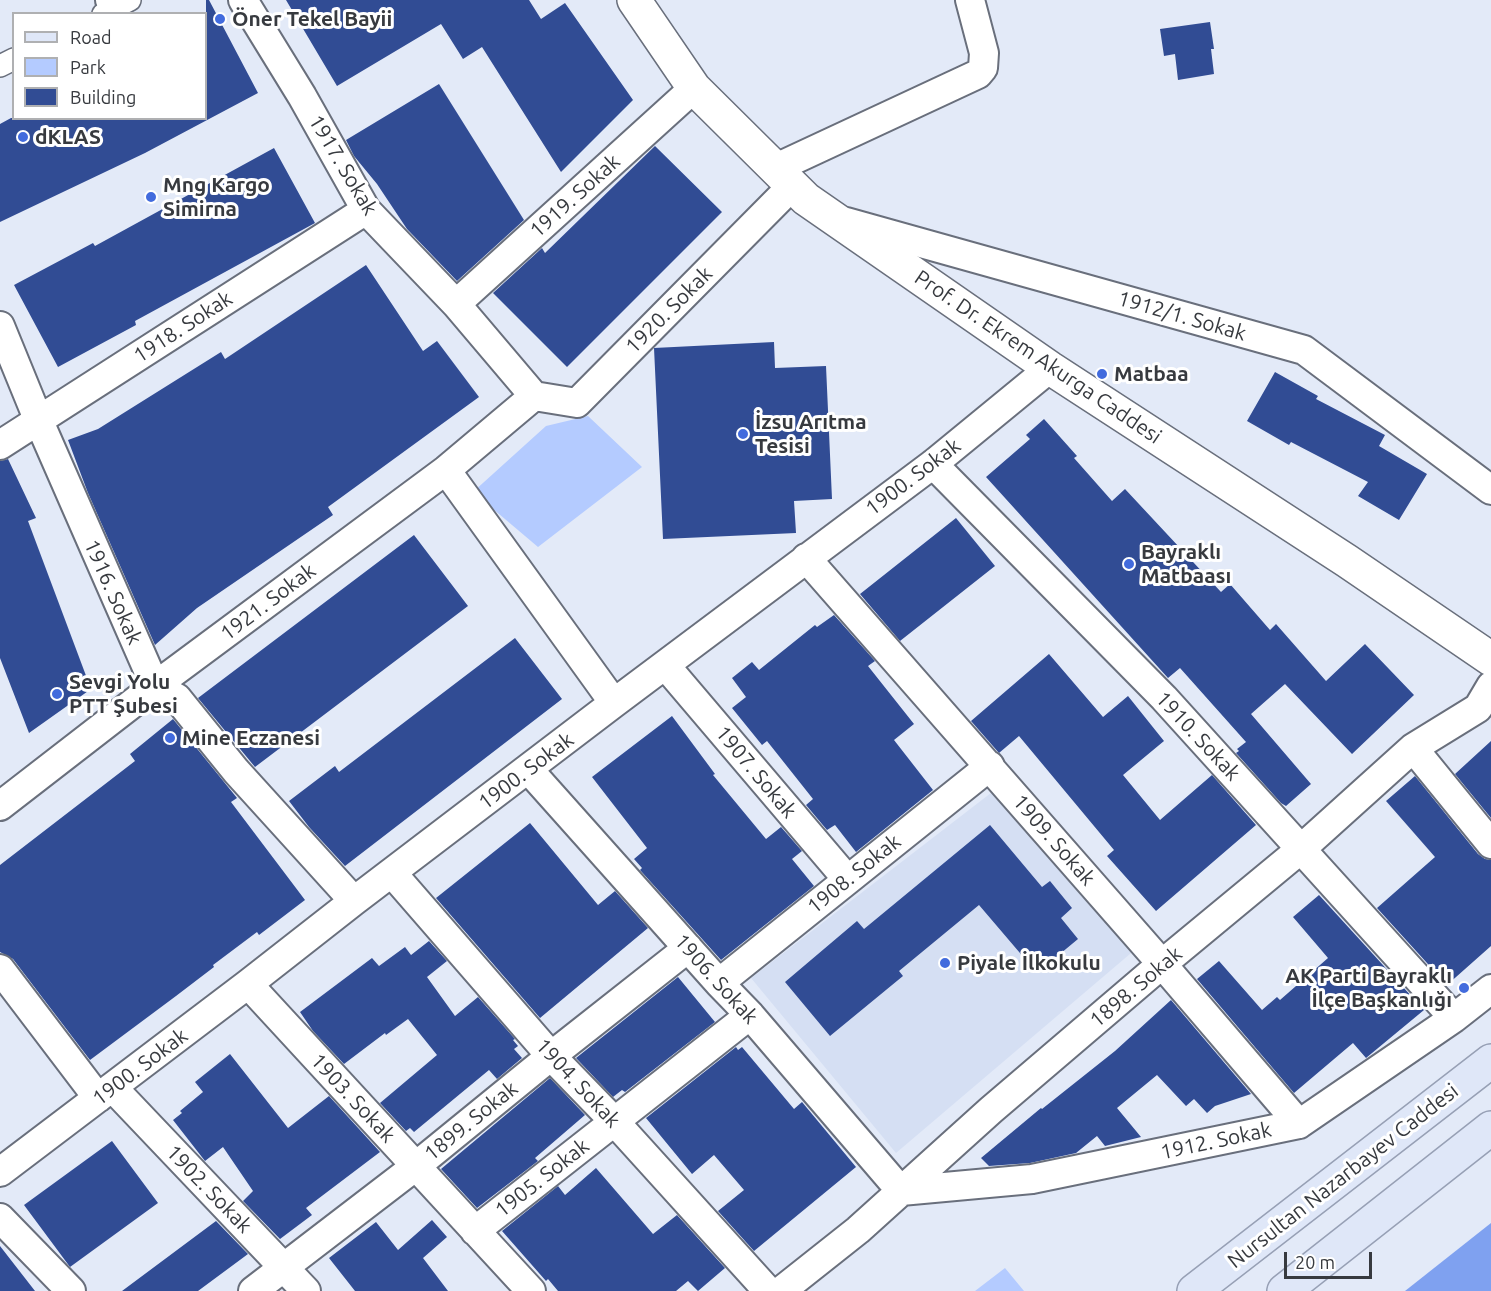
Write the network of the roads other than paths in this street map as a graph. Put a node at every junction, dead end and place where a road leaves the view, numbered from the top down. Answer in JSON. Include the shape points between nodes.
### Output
{"nodes":[{"id":1,"x":243,"y":0,"type":"edge"},
{"id":2,"x":634,"y":0,"type":"edge"},
{"id":3,"x":970,"y":0,"type":"edge"},
{"id":4,"x":694,"y":88,"type":"junction"},
{"id":5,"x":783,"y":177,"type":"junction"},
{"id":6,"x":366,"y":210,"type":"junction"},
{"id":7,"x":834,"y":218,"type":"junction"},
{"id":8,"x":456,"y":304,"type":"junction"},
{"id":9,"x":0,"y":326,"type":"edge"},
{"id":10,"x":1050,"y":368,"type":"junction"},
{"id":11,"x":534,"y":396,"type":"junction"},
{"id":12,"x":38,"y":419,"type":"junction"},
{"id":13,"x":0,"y":445,"type":"edge"},
{"id":14,"x":933,"y":464,"type":"junction"},
{"id":15,"x":446,"y":470,"type":"junction"},
{"id":16,"x":1491,"y":490,"type":"edge"},
{"id":17,"x":806,"y":558,"type":"junction"},
{"id":18,"x":1491,"y":659,"type":"edge"},
{"id":19,"x":665,"y":665,"type":"junction"},
{"id":20,"x":155,"y":686,"type":"junction"},
{"id":21,"x":1486,"y":702,"type":"edge"},
{"id":22,"x":614,"y":703,"type":"junction"},
{"id":23,"x":1413,"y":748,"type":"junction"},
{"id":24,"x":990,"y":766,"type":"junction"},
{"id":25,"x":528,"y":769,"type":"junction"},
{"id":26,"x":0,"y":806,"type":"edge"},
{"id":27,"x":1491,"y":844,"type":"edge"},
{"id":28,"x":1301,"y":849,"type":"junction"},
{"id":29,"x":392,"y":873,"type":"junction"},
{"id":30,"x":847,"y":879,"type":"junction"},
{"id":31,"x":354,"y":901,"type":"junction"},
{"id":32,"x":688,"y":948,"type":"junction"},
{"id":33,"x":1162,"y":964,"type":"junction"},
{"id":34,"x":0,"y":969,"type":"edge"},
{"id":35,"x":719,"y":983,"type":"junction"},
{"id":36,"x":248,"y":984,"type":"junction"},
{"id":37,"x":1491,"y":989,"type":"edge"},
{"id":38,"x":750,"y":1015,"type":"junction"},
{"id":39,"x":1454,"y":1018,"type":"junction"},
{"id":40,"x":551,"y":1056,"type":"junction"},
{"id":41,"x":1491,"y":1060,"type":"edge"},
{"id":42,"x":105,"y":1093,"type":"junction"},
{"id":43,"x":614,"y":1121,"type":"junction"},
{"id":44,"x":1299,"y":1124,"type":"junction"},
{"id":45,"x":1491,"y":1128,"type":"edge"},
{"id":46,"x":416,"y":1166,"type":"junction"},
{"id":47,"x":0,"y":1172,"type":"edge"},
{"id":48,"x":901,"y":1191,"type":"junction"},
{"id":49,"x":0,"y":1218,"type":"edge"},
{"id":50,"x":475,"y":1231,"type":"junction"},
{"id":51,"x":284,"y":1268,"type":"junction"},
{"id":52,"x":71,"y":1291,"type":"edge"},
{"id":53,"x":253,"y":1291,"type":"edge"},
{"id":54,"x":306,"y":1291,"type":"edge"},
{"id":55,"x":531,"y":1291,"type":"edge"},
{"id":56,"x":768,"y":1291,"type":"edge"},
{"id":57,"x":780,"y":1291,"type":"edge"},
{"id":58,"x":1194,"y":1291,"type":"edge"},
{"id":59,"x":1284,"y":1291,"type":"edge"}],
"edges":[{"from":1,"to":6,"type":"street","name":"1917. Sokak"},
{"from":2,"to":4,"type":"main road","name":"Prof. Dr. Ekrem Akurga Caddesi"},
{"from":3,"to":5,"type":"street","via":[[984,53],[983,68],[978,74]]},
{"from":4,"to":5,"type":"main road","name":"Prof. Dr. Ekrem Akurga Caddesi"},
{"from":4,"to":8,"type":"street","name":"1919. Sokak"},
{"from":5,"to":7,"type":"main road","name":"Prof. Dr. Ekrem Akurga Caddesi"},
{"from":5,"to":11,"type":"street","name":"1920. Sokak","via":[[577,403]]},
{"from":6,"to":8,"type":"street","name":"1917. Sokak"},
{"from":6,"to":12,"type":"street","name":"1918. Sokak"},
{"from":7,"to":10,"type":"main road","name":"Prof. Dr. Ekrem Akurga Caddesi"},
{"from":7,"to":16,"type":"street","name":"1912/1. Sokak","via":[[1304,350]]},
{"from":8,"to":11,"type":"street","name":"1917. Sokak"},
{"from":9,"to":12,"type":"street","name":"1916. Sokak"},
{"from":10,"to":14,"type":"street","name":"1900. Sokak"},
{"from":10,"to":18,"type":"main road","name":"Prof. Dr. Ekrem Akurga Caddesi"},
{"from":11,"to":15,"type":"street","name":"1921. Sokak"},
{"from":12,"to":13,"type":"street","name":"1918. Sokak"},
{"from":12,"to":20,"type":"street","name":"1916. Sokak"},
{"from":14,"to":17,"type":"street","name":"1900. Sokak"},
{"from":14,"to":28,"type":"street","name":"1910. Sokak","via":[[1164,698]]},
{"from":15,"to":20,"type":"street","name":"1921. Sokak"},
{"from":15,"to":22,"type":"street"},
{"from":17,"to":19,"type":"street","name":"1900. Sokak"},
{"from":17,"to":24,"type":"street","name":"1909. Sokak"},
{"from":19,"to":22,"type":"street","name":"1900. Sokak"},
{"from":19,"to":30,"type":"street","name":"1907. Sokak"},
{"from":20,"to":26,"type":"street","name":"1921. Sokak"},
{"from":20,"to":31,"type":"street","via":[[177,698],[236,771]]},
{"from":21,"to":23,"type":"street","name":"1898. Sokak"},
{"from":22,"to":25,"type":"street","name":"1900. Sokak"},
{"from":23,"to":27,"type":"street"},
{"from":23,"to":28,"type":"street","name":"1898. Sokak"},
{"from":24,"to":30,"type":"street","name":"1908. Sokak"},
{"from":24,"to":33,"type":"street","name":"1909. Sokak"},
{"from":25,"to":29,"type":"street","name":"1900. Sokak"},
{"from":25,"to":32,"type":"street","name":"1906. Sokak"},
{"from":28,"to":33,"type":"street","name":"1898. Sokak"},
{"from":28,"to":39,"type":"street","name":"1910. Sokak"},
{"from":29,"to":31,"type":"street","name":"1900. Sokak"},
{"from":29,"to":40,"type":"street","name":"1904. Sokak"},
{"from":30,"to":35,"type":"street","name":"1908. Sokak"},
{"from":31,"to":36,"type":"street","name":"1900. Sokak"},
{"from":32,"to":35,"type":"street","name":"1906. Sokak"},
{"from":32,"to":40,"type":"street","name":"1899. Sokak"},
{"from":33,"to":44,"type":"street","name":"1909. Sokak"},
{"from":33,"to":48,"type":"street","name":"1898. Sokak"},
{"from":34,"to":42,"type":"street","name":"1902. Sokak"},
{"from":35,"to":38,"type":"street","name":"1906. Sokak"},
{"from":36,"to":42,"type":"street","name":"1900. Sokak"},
{"from":36,"to":46,"type":"street","name":"1903. Sokak"},
{"from":37,"to":39,"type":"street","name":"1912. Sokak"},
{"from":38,"to":43,"type":"street","name":"1905. Sokak"},
{"from":38,"to":48,"type":"street","name":"1906. Sokak"},
{"from":39,"to":44,"type":"street","name":"1912. Sokak"},
{"from":40,"to":43,"type":"street","name":"1904. Sokak"},
{"from":40,"to":46,"type":"street","name":"1899. Sokak"},
{"from":41,"to":58,"type":"main road","name":"Nursultan Nazarbayev Caddesi"},
{"from":42,"to":47,"type":"street","name":"1900. Sokak"},
{"from":42,"to":51,"type":"street","name":"1902. Sokak"},
{"from":43,"to":50,"type":"street","name":"1905. Sokak"},
{"from":43,"to":56,"type":"street","name":"1904. Sokak"},
{"from":44,"to":48,"type":"street","name":"1912. Sokak","via":[[1032,1179]]},
{"from":45,"to":59,"type":"main road"},
{"from":46,"to":50,"type":"street","name":"1903. Sokak"},
{"from":46,"to":51,"type":"street","name":"1899. Sokak"},
{"from":48,"to":57,"type":"street","name":"1898. Sokak"},
{"from":49,"to":52,"type":"street"},
{"from":50,"to":55,"type":"street","name":"1903. Sokak"},
{"from":51,"to":53,"type":"street","name":"1899. Sokak"},
{"from":51,"to":54,"type":"street","name":"1902. Sokak"}]}
